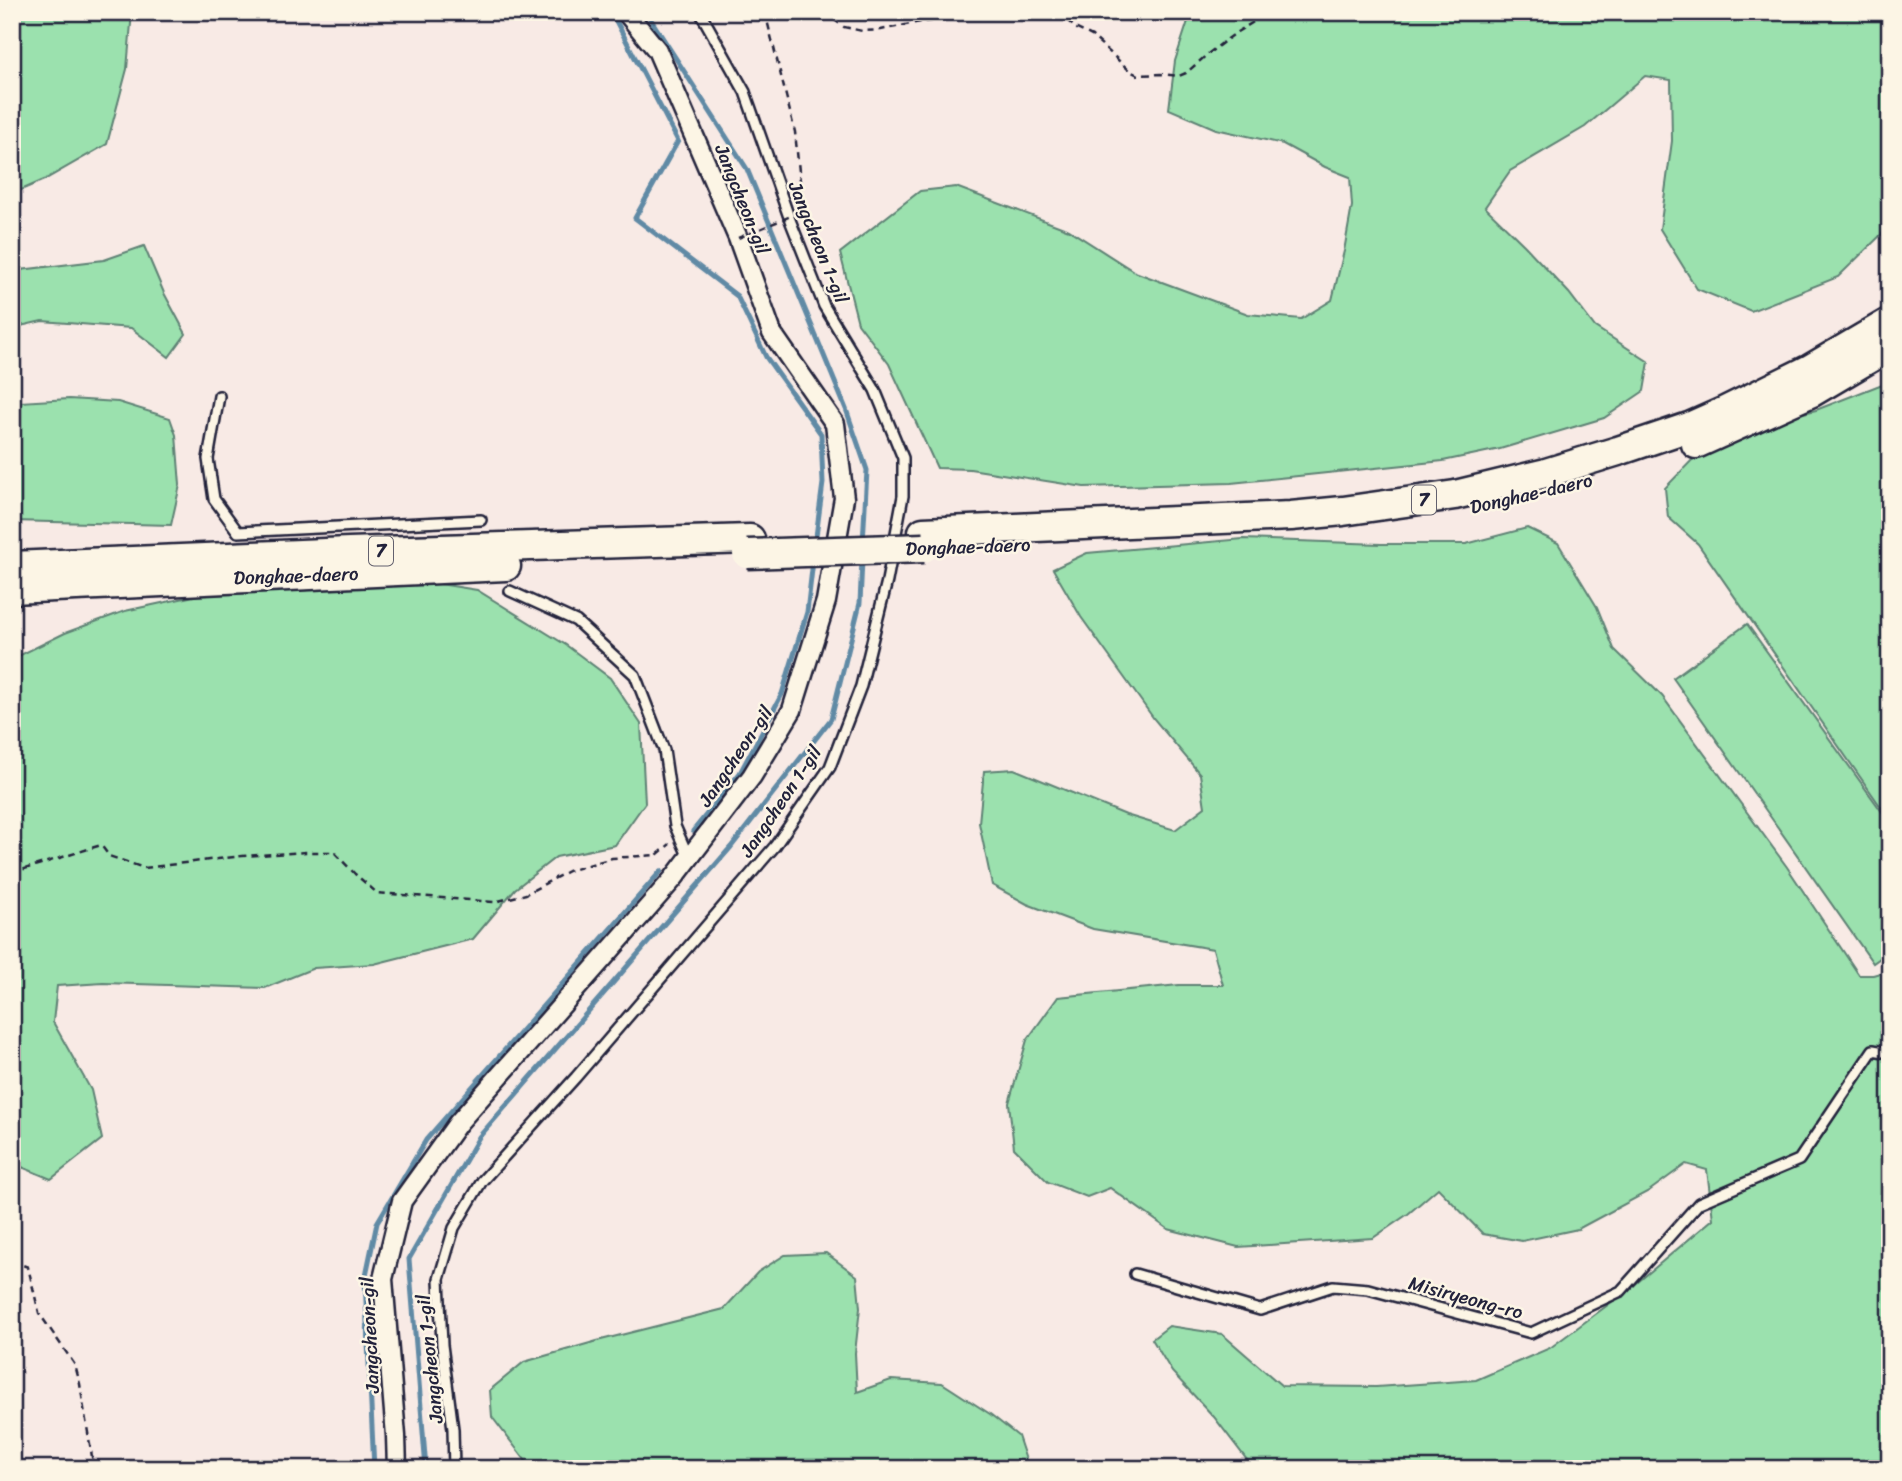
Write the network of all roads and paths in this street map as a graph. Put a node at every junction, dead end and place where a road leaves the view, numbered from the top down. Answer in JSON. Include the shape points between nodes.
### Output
{"nodes":[{"id":1,"x":626,"y":12,"type":"edge"},
{"id":2,"x":699,"y":12,"type":"edge"},
{"id":3,"x":765,"y":12,"type":"edge"},
{"id":4,"x":824,"y":12,"type":"edge"},
{"id":5,"x":1037,"y":12,"type":"edge"},
{"id":6,"x":1059,"y":12,"type":"edge"},
{"id":7,"x":1270,"y":12,"type":"edge"},
{"id":8,"x":738,"y":238,"type":"junction"},
{"id":9,"x":1890,"y":302,"type":"edge"},
{"id":10,"x":1890,"y":322,"type":"edge"},
{"id":11,"x":1890,"y":346,"type":"edge"},
{"id":12,"x":1890,"y":359,"type":"edge"},
{"id":13,"x":1832,"y":368,"type":"junction"},
{"id":14,"x":219,"y":396,"type":"dead end"},
{"id":15,"x":481,"y":520,"type":"dead end"},
{"id":16,"x":749,"y":547,"type":"junction"},
{"id":17,"x":12,"y":566,"type":"edge"},
{"id":18,"x":12,"y":589,"type":"edge"},
{"id":19,"x":510,"y":591,"type":"dead end"},
{"id":20,"x":679,"y":835,"type":"junction"},
{"id":21,"x":689,"y":859,"type":"junction"},
{"id":22,"x":12,"y":873,"type":"edge"},
{"id":23,"x":1890,"y":1053,"type":"edge"},
{"id":24,"x":12,"y":1261,"type":"edge"},
{"id":25,"x":1135,"y":1274,"type":"dead end"},
{"id":26,"x":94,"y":1469,"type":"edge"},
{"id":27,"x":397,"y":1469,"type":"edge"},
{"id":28,"x":454,"y":1469,"type":"edge"}],
"edges":[{"from":1,"to":8,"type":"street","name":"Jangcheon-gil","via":[[657,50]]},
{"from":2,"to":28,"type":"lane","name":"Jangcheon 1-gil","via":[[745,92],[824,306],[876,390],[903,458],[903,496],[861,686],[830,766],[775,846],[482,1181],[454,1228],[439,1279]]},
{"from":3,"to":8,"type":"path","bridge":true,"via":[[795,132],[803,211]]},
{"from":4,"to":5,"type":"path","via":[[844,27],[862,31]]},
{"from":6,"to":7,"type":"path","via":[[1130,71],[1179,76]]},
{"from":8,"to":21,"type":"street","name":"Jangcheon-gil","via":[[772,333],[835,424],[844,498],[826,601],[792,710],[752,776]]},
{"from":9,"to":13,"type":"main road","via":[[1855,330]]},
{"from":10,"to":13,"type":"main road","name":"Donghae-daero","number":"7"},
{"from":11,"to":13,"type":"main road","name":"Donghae-daero","number":"7"},
{"from":12,"to":13,"type":"main road"},
{"from":13,"to":16,"type":"main road","name":"Donghae-daero","number":"7","via":[[1689,428],[1618,452],[1455,495],[1291,516]]},
{"from":14,"to":15,"type":"lane","via":[[208,459],[214,499],[238,532]]},
{"from":16,"to":17,"type":"main road","name":"Donghae-daero","number":"7","via":[[349,552]]},
{"from":16,"to":18,"type":"main road","name":"Donghae-daero","number":"7"},
{"from":19,"to":20,"type":"lane","via":[[576,621],[635,675],[664,750]]},
{"from":20,"to":21,"type":"lane"},
{"from":20,"to":22,"type":"path","via":[[657,855],[612,858],[568,872],[526,894],[494,902],[377,893],[334,852],[242,856],[144,868],[109,856],[101,845]]},
{"from":21,"to":27,"type":"street","name":"Jangcheon-gil","via":[[458,1123],[402,1200],[383,1279]]},
{"from":23,"to":25,"type":"lane","name":"Misiryeong-ro","via":[[1873,1050],[1800,1160],[1699,1203],[1621,1291],[1531,1333],[1368,1290],[1333,1286],[1260,1310]]},
{"from":24,"to":26,"type":"path","via":[[28,1267],[39,1312],[75,1365]]}]}
